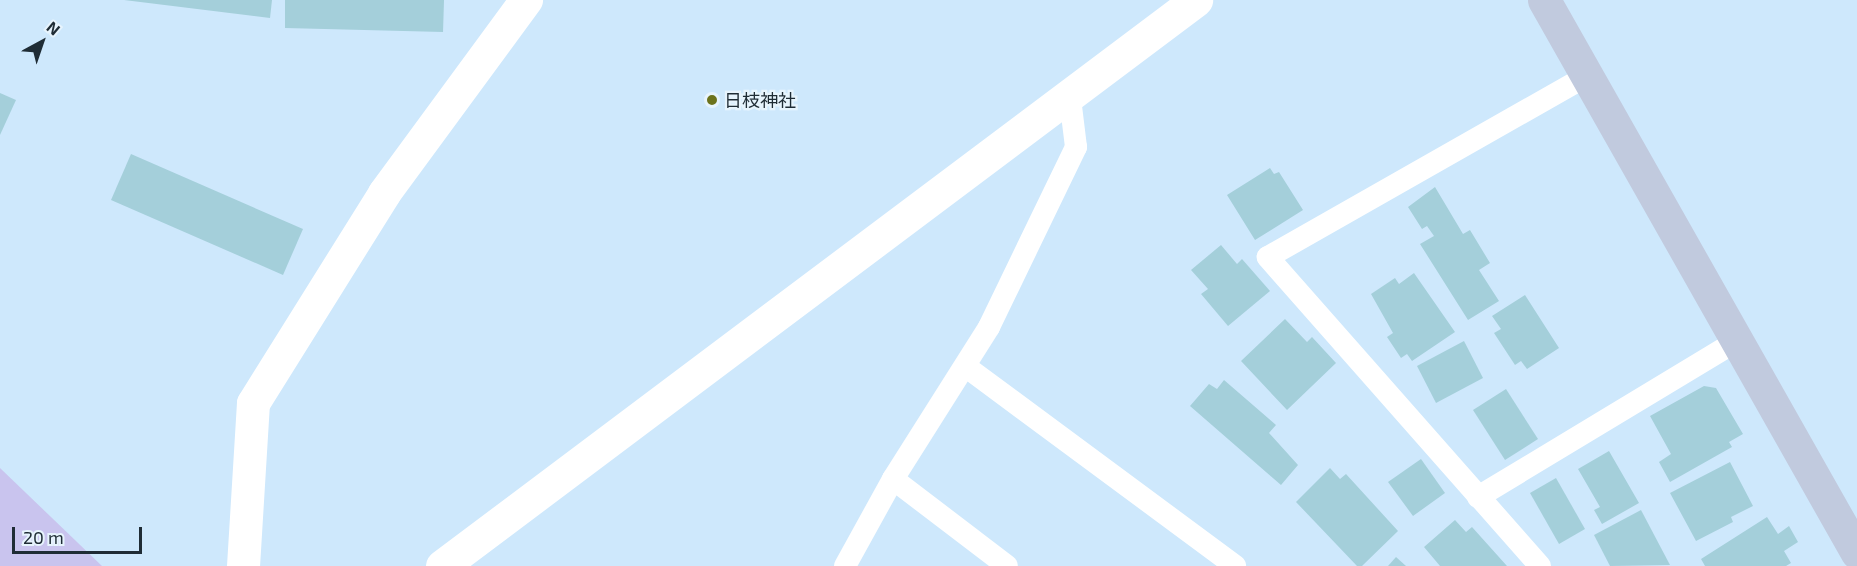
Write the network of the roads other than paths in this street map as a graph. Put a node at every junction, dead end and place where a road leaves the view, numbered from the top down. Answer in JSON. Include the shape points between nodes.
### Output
{"nodes":[{"id":1,"x":526,"y":0,"type":"edge"},
{"id":2,"x":1196,"y":0,"type":"edge"},
{"id":3,"x":1544,"y":0,"type":"edge"},
{"id":4,"x":1587,"y":76,"type":"junction"},
{"id":5,"x":1070,"y":98,"type":"junction"},
{"id":6,"x":1737,"y":341,"type":"junction"},
{"id":7,"x":965,"y":366,"type":"junction"},
{"id":8,"x":893,"y":478,"type":"junction"},
{"id":9,"x":1478,"y":497,"type":"junction"},
{"id":10,"x":1854,"y":541,"type":"edge"},
{"id":11,"x":243,"y":566,"type":"edge"},
{"id":12,"x":442,"y":566,"type":"edge"},
{"id":13,"x":845,"y":566,"type":"edge"},
{"id":14,"x":1007,"y":566,"type":"edge"},
{"id":15,"x":1235,"y":566,"type":"edge"},
{"id":16,"x":1540,"y":566,"type":"edge"}],
"edges":[{"from":1,"to":11,"type":"street","via":[[384,193],[253,403]]},
{"from":2,"to":5,"type":"street"},
{"from":3,"to":4,"type":"street"},
{"from":4,"to":6,"type":"street"},
{"from":4,"to":9,"type":"lane","via":[[1268,257]]},
{"from":5,"to":7,"type":"lane","via":[[1076,147],[989,327]]},
{"from":5,"to":12,"type":"street"},
{"from":6,"to":9,"type":"lane"},
{"from":6,"to":10,"type":"street"},
{"from":7,"to":8,"type":"lane"},
{"from":7,"to":15,"type":"lane"},
{"from":8,"to":13,"type":"lane"},
{"from":8,"to":14,"type":"lane"},
{"from":9,"to":16,"type":"lane"}]}
